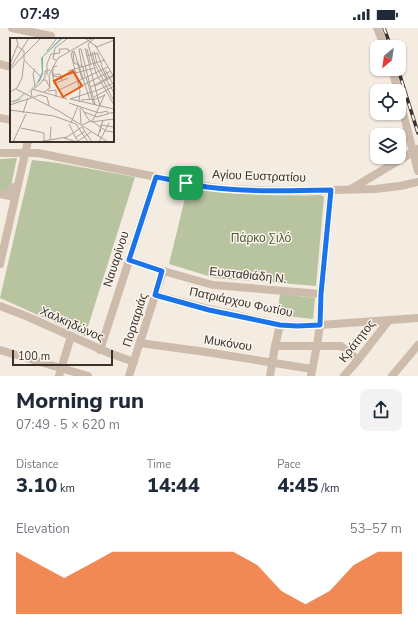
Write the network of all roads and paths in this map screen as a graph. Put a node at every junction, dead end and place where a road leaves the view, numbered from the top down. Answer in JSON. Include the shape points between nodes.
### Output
{"nodes":[{"id":1,"x":12,"y":28,"type":"edge"},
{"id":2,"x":377,"y":28,"type":"edge"},
{"id":3,"x":51,"y":34,"type":"edge"},
{"id":4,"x":382,"y":40,"type":"edge"},
{"id":5,"x":0,"y":64,"type":"edge"},
{"id":6,"x":10,"y":67,"type":"edge"},
{"id":7,"x":0,"y":118,"type":"edge"},
{"id":8,"x":10,"y":120,"type":"edge"},
{"id":9,"x":406,"y":120,"type":"edge"},
{"id":10,"x":28,"y":142,"type":"edge"},
{"id":11,"x":415,"y":151,"type":"edge"},
{"id":12,"x":25,"y":152,"type":"junction"},
{"id":13,"x":0,"y":153,"type":"edge"},
{"id":14,"x":0,"y":158,"type":"edge"},
{"id":15,"x":418,"y":170,"type":"edge"},
{"id":16,"x":156,"y":177,"type":"junction"},
{"id":17,"x":418,"y":182,"type":"edge"},
{"id":18,"x":331,"y":190,"type":"junction"},
{"id":19,"x":350,"y":190,"type":"junction"},
{"id":20,"x":0,"y":194,"type":"edge"},
{"id":21,"x":0,"y":198,"type":"edge"},
{"id":22,"x":14,"y":202,"type":"junction"},
{"id":23,"x":129,"y":260,"type":"junction"},
{"id":24,"x":0,"y":264,"type":"edge"},
{"id":25,"x":162,"y":271,"type":"junction"},
{"id":26,"x":321,"y":294,"type":"junction"},
{"id":27,"x":155,"y":295,"type":"junction"},
{"id":28,"x":0,"y":306,"type":"edge"},
{"id":29,"x":418,"y":318,"type":"edge"},
{"id":30,"x":389,"y":320,"type":"junction"},
{"id":31,"x":280,"y":325,"type":"junction"},
{"id":32,"x":320,"y":325,"type":"junction"},
{"id":33,"x":71,"y":336,"type":"junction"},
{"id":34,"x":140,"y":343,"type":"junction"},
{"id":35,"x":317,"y":345,"type":"junction"},
{"id":36,"x":418,"y":345,"type":"edge"},
{"id":37,"x":275,"y":346,"type":"junction"},
{"id":38,"x":0,"y":350,"type":"edge"},
{"id":39,"x":100,"y":350,"type":"junction"},
{"id":40,"x":358,"y":360,"type":"junction"},
{"id":41,"x":134,"y":362,"type":"junction"},
{"id":42,"x":272,"y":362,"type":"junction"},
{"id":43,"x":60,"y":372,"type":"edge"},
{"id":44,"x":312,"y":372,"type":"edge"},
{"id":45,"x":88,"y":376,"type":"edge"},
{"id":46,"x":129,"y":376,"type":"edge"},
{"id":47,"x":270,"y":376,"type":"edge"},
{"id":48,"x":344,"y":376,"type":"edge"},
{"id":49,"x":392,"y":376,"type":"edge"}],
"edges":[{"from":1,"to":3,"type":"street"},
{"from":2,"to":4,"type":"street"},
{"from":5,"to":6,"type":"street"},
{"from":7,"to":8,"type":"street"},
{"from":9,"to":11,"type":"street"},
{"from":10,"to":12,"type":"street"},
{"from":11,"to":15,"type":"street"},
{"from":11,"to":19,"type":"street"},
{"from":12,"to":13,"type":"street","name":"Αγίου Ευστρατίου"},
{"from":12,"to":16,"type":"street","name":"Αγίου Ευστρατίου"},
{"from":12,"to":22,"type":"street"},
{"from":14,"to":20,"type":"street","via":[[18,157],[10,196]]},
{"from":16,"to":18,"type":"street","name":"Αγίου Ευστρατίου","via":[[207,187],[284,191]]},
{"from":16,"to":23,"type":"street","name":"Ναυαρίνου"},
{"from":17,"to":19,"type":"street","name":"Αγίου Ευστρατίου","via":[[386,188]]},
{"from":18,"to":19,"type":"street","name":"Αγίου Ευστρατίου"},
{"from":18,"to":26,"type":"street"},
{"from":21,"to":22,"type":"street"},
{"from":22,"to":24,"type":"street"},
{"from":23,"to":25,"type":"street","name":"Ευσταθιάδη Ν."},
{"from":23,"to":39,"type":"street","name":"Ναυαρίνου"},
{"from":25,"to":26,"type":"street","name":"Ευσταθιάδη Ν.","via":[[213,285]]},
{"from":25,"to":27,"type":"street","name":"Πορταριάς"},
{"from":26,"to":32,"type":"street"},
{"from":27,"to":31,"type":"street","name":"Πατριάρχου Φωτίου"},
{"from":27,"to":34,"type":"street","name":"Πορταριάς"},
{"from":28,"to":33,"type":"street","name":"Χαλκηδώνος"},
{"from":29,"to":30,"type":"street","name":"Πατριάρχου Φωτίου"},
{"from":30,"to":32,"type":"street","name":"Πατριάρχου Φωτίου"},
{"from":30,"to":40,"type":"street","name":"Κράτητος"},
{"from":31,"to":32,"type":"street","name":"Πατριάρχου Φωτίου"},
{"from":31,"to":37,"type":"street"},
{"from":32,"to":35,"type":"street"},
{"from":33,"to":39,"type":"street","name":"Χαλκηδώνος"},
{"from":33,"to":43,"type":"street"},
{"from":34,"to":41,"type":"street","name":"Πορταριάς"},
{"from":34,"to":42,"type":"street","name":"Μυκόνου"},
{"from":35,"to":37,"type":"street"},
{"from":35,"to":40,"type":"street","via":[[342,346]]},
{"from":35,"to":44,"type":"street"},
{"from":36,"to":49,"type":"street"},
{"from":37,"to":42,"type":"street"},
{"from":38,"to":43,"type":"street"},
{"from":39,"to":41,"type":"street","name":"Χαλκηδώνος"},
{"from":40,"to":48,"type":"street","name":"Κράτητος"},
{"from":41,"to":46,"type":"street","name":"Πορταριάς"},
{"from":42,"to":44,"type":"street","name":"Μυκόνου"},
{"from":42,"to":47,"type":"street"},
{"from":43,"to":45,"type":"street"}]}
